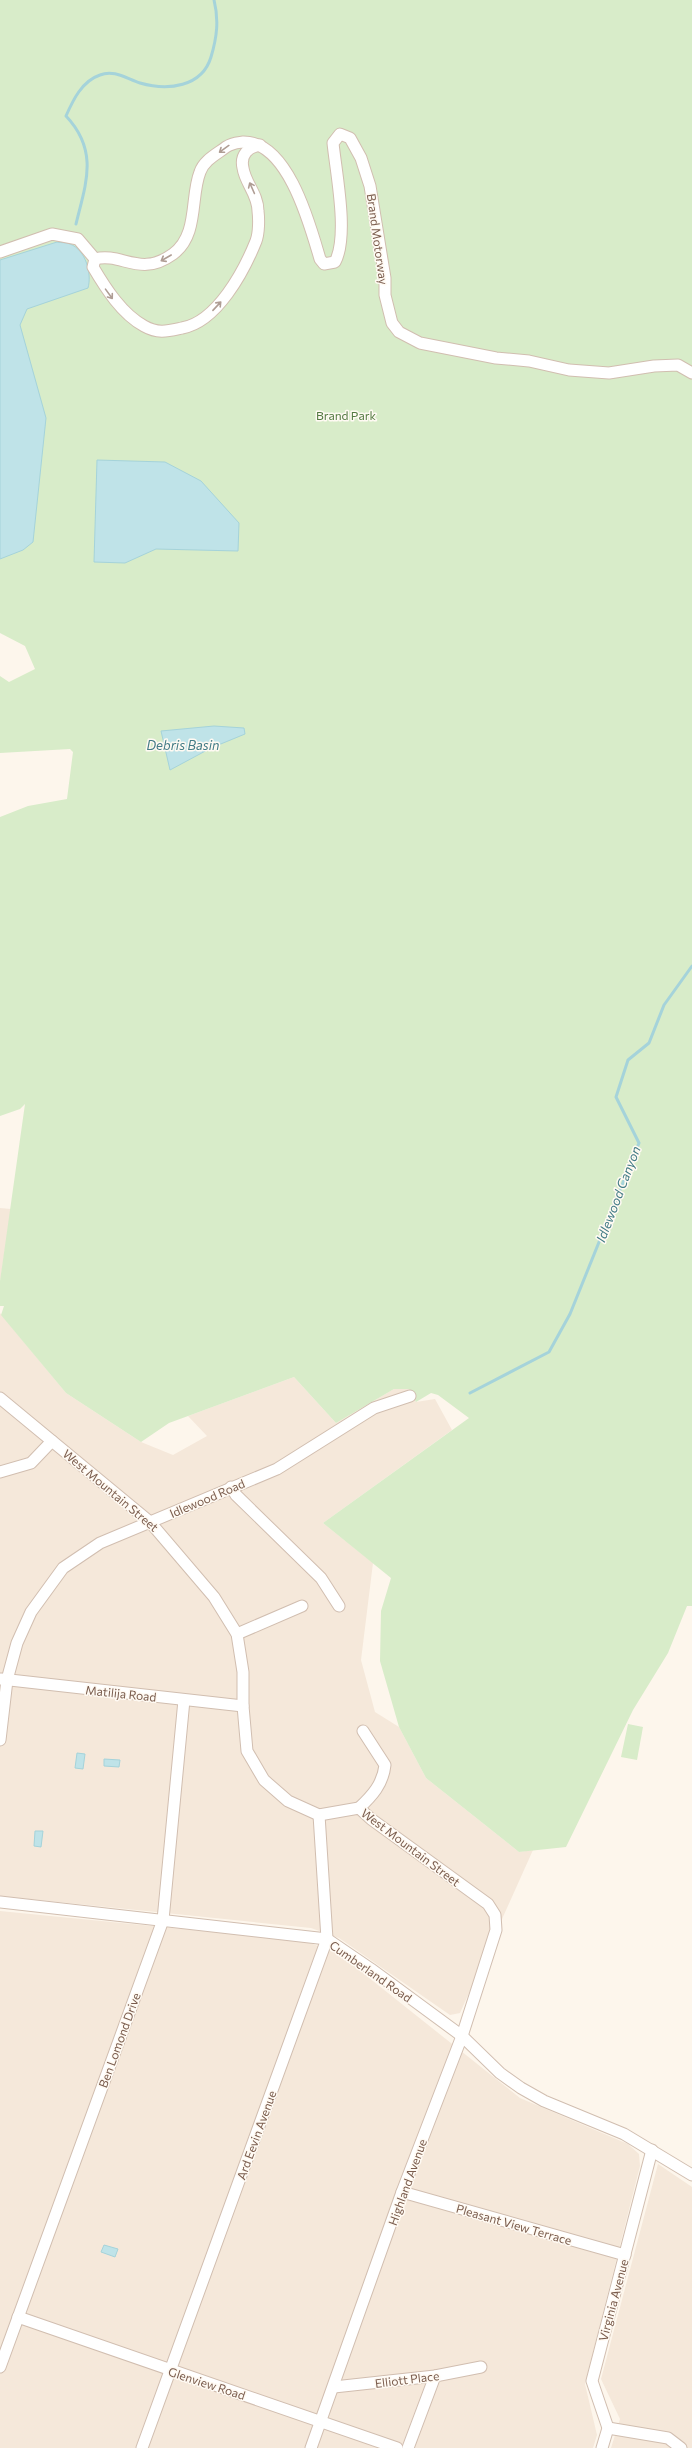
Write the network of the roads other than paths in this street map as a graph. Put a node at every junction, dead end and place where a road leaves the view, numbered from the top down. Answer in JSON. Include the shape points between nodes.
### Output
{"nodes":[{"id":1,"x":260,"y":145,"type":"junction"},
{"id":2,"x":0,"y":252,"type":"edge"},
{"id":3,"x":95,"y":260,"type":"junction"},
{"id":4,"x":692,"y":373,"type":"edge"},
{"id":5,"x":410,"y":1396,"type":"dead end"},
{"id":6,"x":0,"y":1398,"type":"edge"},
{"id":7,"x":52,"y":1441,"type":"junction"},
{"id":8,"x":0,"y":1472,"type":"edge"},
{"id":9,"x":231,"y":1487,"type":"junction"},
{"id":10,"x":150,"y":1522,"type":"junction"},
{"id":11,"x":302,"y":1606,"type":"dead end"},
{"id":12,"x":339,"y":1606,"type":"dead end"},
{"id":13,"x":237,"y":1634,"type":"junction"},
{"id":14,"x":3,"y":1680,"type":"edge"},
{"id":15,"x":184,"y":1700,"type":"junction"},
{"id":16,"x":243,"y":1706,"type":"junction"},
{"id":17,"x":363,"y":1732,"type":"dead end"},
{"id":18,"x":0,"y":1740,"type":"edge"},
{"id":19,"x":359,"y":1808,"type":"junction"},
{"id":20,"x":320,"y":1815,"type":"junction"},
{"id":21,"x":0,"y":1902,"type":"edge"},
{"id":22,"x":495,"y":1915,"type":"joint"},
{"id":23,"x":163,"y":1920,"type":"junction"},
{"id":24,"x":326,"y":1939,"type":"junction"},
{"id":25,"x":462,"y":2036,"type":"junction"},
{"id":26,"x":652,"y":2150,"type":"junction"},
{"id":27,"x":692,"y":2175,"type":"edge"},
{"id":28,"x":402,"y":2192,"type":"junction"},
{"id":29,"x":625,"y":2255,"type":"junction"},
{"id":30,"x":18,"y":2317,"type":"junction"},
{"id":31,"x":0,"y":2367,"type":"edge"},
{"id":32,"x":481,"y":2367,"type":"dead end"},
{"id":33,"x":170,"y":2371,"type":"junction"},
{"id":34,"x":435,"y":2376,"type":"junction"},
{"id":35,"x":334,"y":2387,"type":"junction"},
{"id":36,"x":321,"y":2421,"type":"junction"},
{"id":37,"x":608,"y":2428,"type":"junction"},
{"id":38,"x":142,"y":2448,"type":"edge"},
{"id":39,"x":311,"y":2448,"type":"edge"},
{"id":40,"x":397,"y":2448,"type":"edge"},
{"id":41,"x":408,"y":2448,"type":"edge"},
{"id":42,"x":602,"y":2448,"type":"edge"},
{"id":43,"x":681,"y":2448,"type":"edge"}],
"edges":[{"from":1,"to":3,"type":"street","one_way":true,"via":[[252,142],[232,143],[206,162],[200,172],[190,227],[184,241],[174,253],[158,262],[134,265],[103,257]]},
{"from":3,"to":1,"type":"street","one_way":true,"via":[[93,267],[110,296],[144,326],[161,333],[190,327],[210,314],[235,281],[256,240],[258,210],[243,168],[244,154],[251,147]]},
{"from":1,"to":4,"type":"street","name":"Brand Motorway","via":[[269,151],[293,185],[308,216],[320,259],[324,264],[330,264],[335,262],[340,252],[342,234],[333,142],[340,134],[350,138],[361,158],[370,186],[388,312],[399,332],[420,343],[569,370],[609,373],[678,365]]},
{"from":2,"to":3,"type":"street","via":[[52,234],[78,239]]},
{"from":5,"to":9,"type":"street","name":"Idlewood Road","via":[[374,1408],[277,1469]]},
{"from":6,"to":7,"type":"street","name":"West Mountain Street"},
{"from":7,"to":8,"type":"street","via":[[31,1464]]},
{"from":7,"to":10,"type":"street","name":"West Mountain Street"},
{"from":9,"to":10,"type":"street","name":"Idlewood Road"},
{"from":9,"to":12,"type":"street","via":[[321,1578]]},
{"from":10,"to":13,"type":"street","name":"West Mountain Street","via":[[214,1597]]},
{"from":10,"to":14,"type":"street","name":"Idlewood Road","via":[[100,1543],[63,1568],[31,1612]]},
{"from":11,"to":13,"type":"street"},
{"from":13,"to":16,"type":"street","name":"West Mountain Street","via":[[243,1672]]},
{"from":14,"to":15,"type":"street","name":"Matilija Road"},
{"from":14,"to":18,"type":"street","name":"Idlewood Road"},
{"from":15,"to":16,"type":"street","name":"Matilija Road"},
{"from":15,"to":23,"type":"street","name":"Ben Lomond Drive"},
{"from":16,"to":20,"type":"street","name":"West Mountain Street","via":[[247,1751],[264,1780],[288,1801]]},
{"from":17,"to":19,"type":"street","via":[[384,1766],[379,1785]]},
{"from":19,"to":20,"type":"street","name":"West Mountain Street"},
{"from":19,"to":22,"type":"street","name":"West Mountain Street","via":[[488,1904]]},
{"from":20,"to":24,"type":"street","name":"Ard Eevin Avenue"},
{"from":21,"to":23,"type":"street","name":"Cumberland Road"},
{"from":22,"to":25,"type":"street","name":"Highland Avenue","via":[[496,1930]]},
{"from":23,"to":24,"type":"street","name":"Cumberland Road"},
{"from":23,"to":30,"type":"street","name":"Ben Lomond Drive"},
{"from":24,"to":25,"type":"street","name":"Cumberland Road"},
{"from":24,"to":33,"type":"street","name":"Ard Eevin Avenue"},
{"from":25,"to":26,"type":"street","name":"Cumberland Road","via":[[500,2073],[521,2088],[544,2101],[624,2134]]},
{"from":25,"to":28,"type":"street","name":"Highland Avenue"},
{"from":26,"to":27,"type":"street","name":"Cumberland Road"},
{"from":26,"to":29,"type":"street","name":"Virginia Avenue"},
{"from":28,"to":29,"type":"street","name":"Pleasant View Terrace"},
{"from":28,"to":35,"type":"street","name":"Highland Avenue"},
{"from":29,"to":37,"type":"street","name":"Virginia Avenue","via":[[592,2381]]},
{"from":30,"to":31,"type":"street","name":"Ben Lomond Drive"},
{"from":30,"to":33,"type":"street","name":"Glenview Road"},
{"from":32,"to":34,"type":"street","name":"Elliott Place"},
{"from":33,"to":36,"type":"street","name":"Glenview Road"},
{"from":33,"to":38,"type":"street","name":"Ard Eevin Avenue"},
{"from":34,"to":35,"type":"street","name":"Elliott Place"},
{"from":34,"to":41,"type":"street"},
{"from":35,"to":36,"type":"street","name":"Highland Avenue"},
{"from":36,"to":39,"type":"street","name":"Highland Avenue"},
{"from":36,"to":40,"type":"street","name":"Glenview Road"},
{"from":37,"to":42,"type":"street"},
{"from":37,"to":43,"type":"street","via":[[668,2438]]}]}
